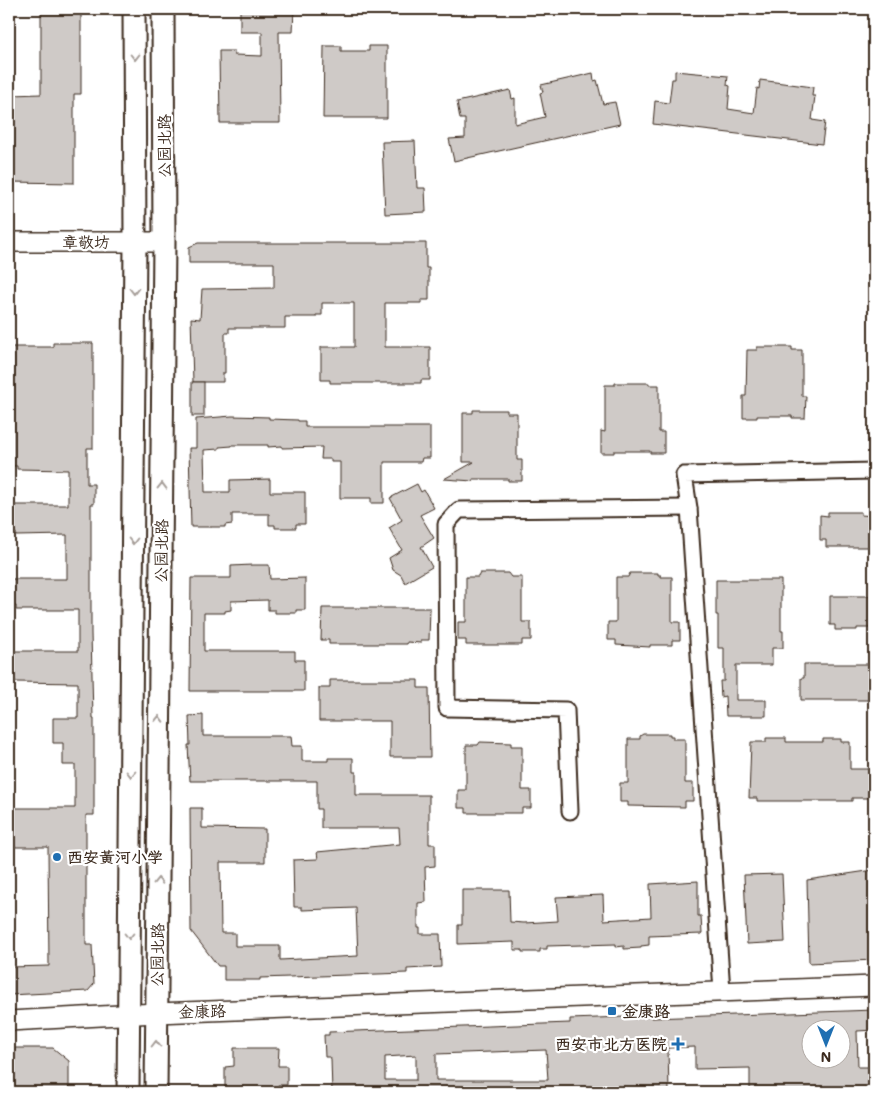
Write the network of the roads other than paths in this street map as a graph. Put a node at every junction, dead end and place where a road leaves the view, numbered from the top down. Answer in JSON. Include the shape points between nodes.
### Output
{"nodes":[{"id":1,"x":134,"y":9,"type":"edge"},
{"id":2,"x":163,"y":9,"type":"edge"},
{"id":3,"x":9,"y":242,"type":"edge"},
{"id":4,"x":135,"y":242,"type":"junction"},
{"id":5,"x":164,"y":242,"type":"junction"},
{"id":6,"x":874,"y":471,"type":"edge"},
{"id":7,"x":689,"y":508,"type":"junction"},
{"id":8,"x":570,"y":811,"type":"dead end"},
{"id":9,"x":874,"y":986,"type":"edge"},
{"id":10,"x":722,"y":991,"type":"junction"},
{"id":11,"x":156,"y":1013,"type":"junction"},
{"id":12,"x":129,"y":1015,"type":"junction"},
{"id":13,"x":9,"y":1021,"type":"edge"},
{"id":14,"x":128,"y":1092,"type":"edge"},
{"id":15,"x":156,"y":1092,"type":"edge"}],
"edges":[{"from":1,"to":4,"type":"main road","name":"公园北路","one_way":true},
{"from":2,"to":5,"type":"main road","name":"公园北路"},
{"from":3,"to":4,"type":"street","name":"章敬坊"},
{"from":4,"to":5,"type":"street","name":"章敬坊"},
{"from":4,"to":12,"type":"main road","name":"公园北路","one_way":true},
{"from":11,"to":5,"type":"main road","name":"公园北路","one_way":true},
{"from":6,"to":7,"type":"street","via":[[684,475]]},
{"from":7,"to":8,"type":"street","via":[[459,510],[446,524],[447,708],[566,710]]},
{"from":7,"to":10,"type":"street"},
{"from":9,"to":10,"type":"street","name":"金康路"},
{"from":10,"to":11,"type":"street","name":"金康路"},
{"from":11,"to":12,"type":"street","name":"金康路"},
{"from":15,"to":11,"type":"main road","name":"公园北路","one_way":true},
{"from":12,"to":13,"type":"street","name":"金康路"},
{"from":12,"to":14,"type":"main road","name":"公园北路"}]}
